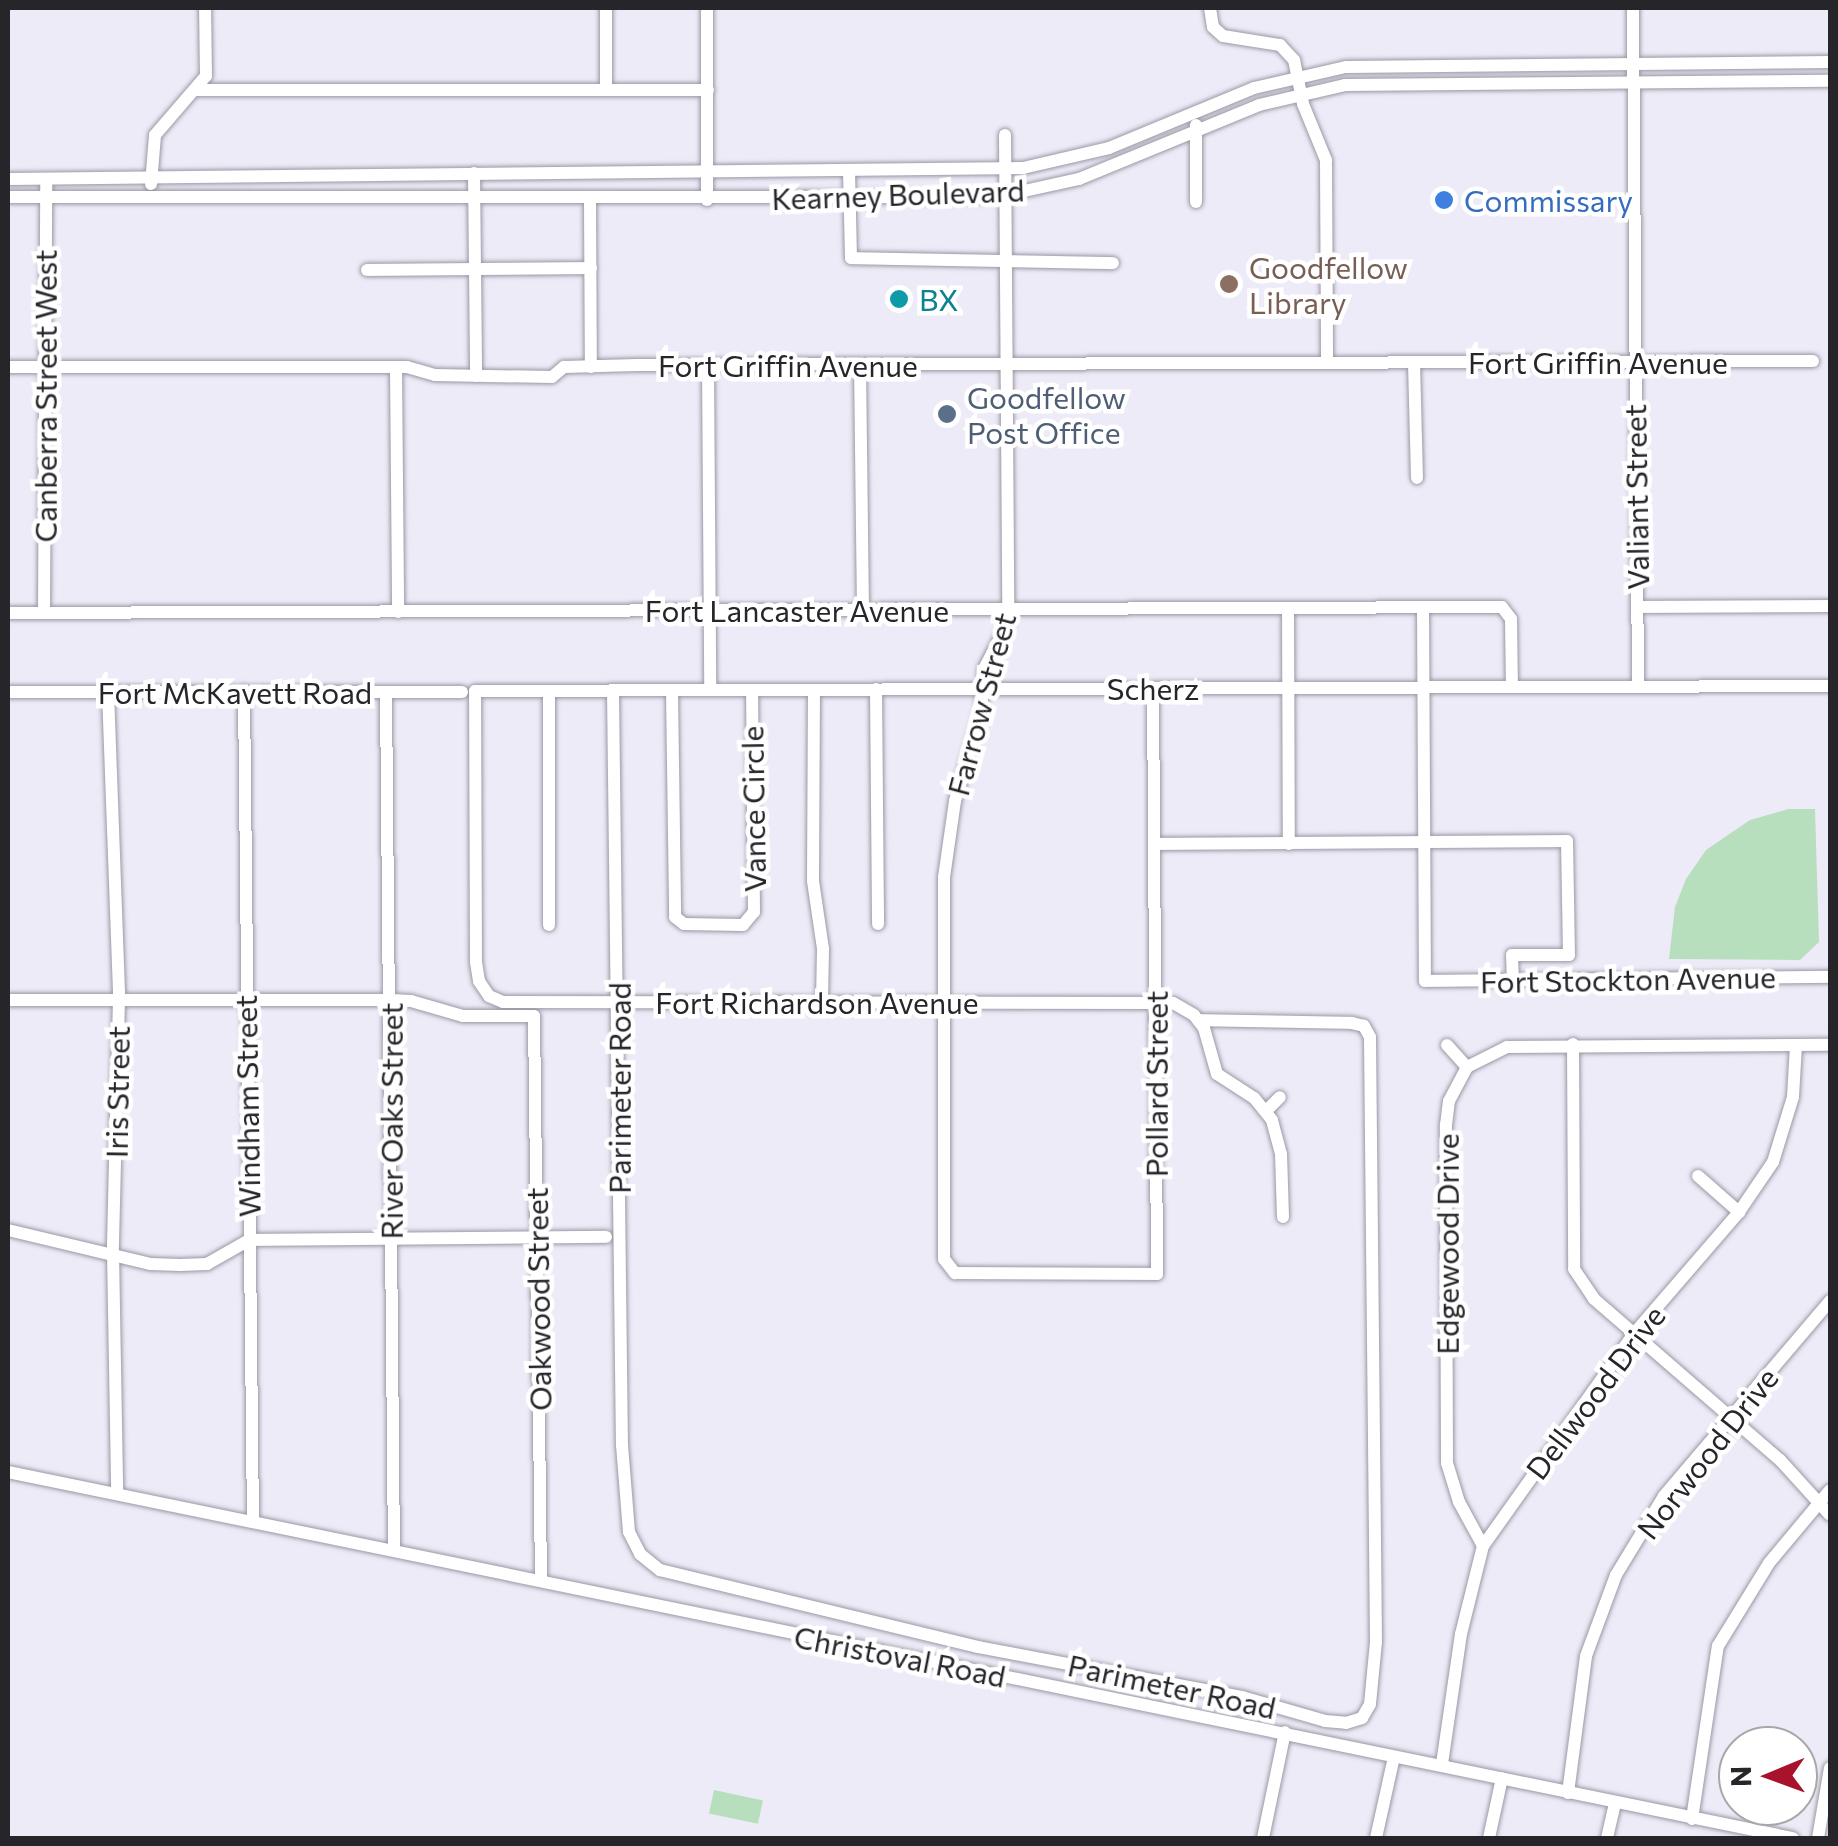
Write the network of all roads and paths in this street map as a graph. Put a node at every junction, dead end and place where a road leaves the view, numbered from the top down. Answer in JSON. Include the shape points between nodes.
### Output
{"nodes":[{"id":1,"x":205,"y":8,"type":"edge"},
{"id":2,"x":606,"y":8,"type":"edge"},
{"id":3,"x":708,"y":8,"type":"edge"},
{"id":4,"x":1210,"y":8,"type":"edge"},
{"id":5,"x":1633,"y":8,"type":"edge"},
{"id":6,"x":1830,"y":62,"type":"edge"},
{"id":7,"x":1633,"y":64,"type":"junction"},
{"id":8,"x":1298,"y":75,"type":"junction"},
{"id":9,"x":1830,"y":81,"type":"edge"},
{"id":10,"x":1634,"y":82,"type":"junction"},
{"id":11,"x":198,"y":90,"type":"junction"},
{"id":12,"x":606,"y":90,"type":"junction"},
{"id":13,"x":708,"y":90,"type":"junction"},
{"id":14,"x":1300,"y":93,"type":"junction"},
{"id":15,"x":1195,"y":112,"type":"junction"},
{"id":16,"x":1196,"y":130,"type":"junction"},
{"id":17,"x":1005,"y":135,"type":"dead end"},
{"id":18,"x":1006,"y":169,"type":"junction"},
{"id":19,"x":707,"y":170,"type":"junction"},
{"id":20,"x":850,"y":170,"type":"junction"},
{"id":21,"x":474,"y":173,"type":"junction"},
{"id":22,"x":151,"y":178,"type":"junction"},
{"id":23,"x":8,"y":179,"type":"edge"},
{"id":24,"x":46,"y":179,"type":"junction"},
{"id":25,"x":1006,"y":194,"type":"junction"},
{"id":26,"x":151,"y":196,"type":"junction"},
{"id":27,"x":8,"y":197,"type":"edge"},
{"id":28,"x":46,"y":198,"type":"junction"},
{"id":29,"x":850,"y":199,"type":"junction"},
{"id":30,"x":474,"y":200,"type":"junction"},
{"id":31,"x":590,"y":200,"type":"junction"},
{"id":32,"x":707,"y":200,"type":"junction"},
{"id":33,"x":1196,"y":202,"type":"dead end"},
{"id":34,"x":1113,"y":263,"type":"dead end"},
{"id":35,"x":1006,"y":264,"type":"junction"},
{"id":36,"x":591,"y":268,"type":"junction"},
{"id":37,"x":475,"y":269,"type":"junction"},
{"id":38,"x":367,"y":270,"type":"dead end"},
{"id":39,"x":1813,"y":361,"type":"dead end"},
{"id":40,"x":1634,"y":362,"type":"junction"},
{"id":41,"x":1007,"y":363,"type":"junction"},
{"id":42,"x":1327,"y":363,"type":"junction"},
{"id":43,"x":1414,"y":363,"type":"junction"},
{"id":44,"x":708,"y":365,"type":"junction"},
{"id":45,"x":860,"y":365,"type":"junction"},
{"id":46,"x":396,"y":367,"type":"junction"},
{"id":47,"x":591,"y":367,"type":"junction"},
{"id":48,"x":8,"y":368,"type":"edge"},
{"id":49,"x":46,"y":368,"type":"junction"},
{"id":50,"x":476,"y":376,"type":"junction"},
{"id":51,"x":1416,"y":478,"type":"dead end"},
{"id":52,"x":1830,"y":606,"type":"edge"},
{"id":53,"x":1422,"y":607,"type":"junction"},
{"id":54,"x":1637,"y":607,"type":"junction"},
{"id":55,"x":1288,"y":608,"type":"junction"},
{"id":56,"x":1008,"y":609,"type":"junction"},
{"id":57,"x":863,"y":610,"type":"junction"},
{"id":58,"x":710,"y":611,"type":"junction"},
{"id":59,"x":398,"y":612,"type":"junction"},
{"id":60,"x":8,"y":613,"type":"edge"},
{"id":61,"x":44,"y":613,"type":"junction"},
{"id":62,"x":1638,"y":686,"type":"junction"},
{"id":63,"x":1830,"y":686,"type":"edge"},
{"id":64,"x":1512,"y":687,"type":"junction"},
{"id":65,"x":1153,"y":688,"type":"junction"},
{"id":66,"x":1289,"y":688,"type":"junction"},
{"id":67,"x":1422,"y":688,"type":"junction"},
{"id":68,"x":876,"y":689,"type":"junction"},
{"id":69,"x":982,"y":689,"type":"junction"},
{"id":70,"x":672,"y":690,"type":"junction"},
{"id":71,"x":710,"y":690,"type":"junction"},
{"id":72,"x":752,"y":690,"type":"junction"},
{"id":73,"x":814,"y":690,"type":"junction"},
{"id":74,"x":548,"y":691,"type":"junction"},
{"id":75,"x":613,"y":691,"type":"junction"},
{"id":76,"x":8,"y":692,"type":"edge"},
{"id":77,"x":108,"y":692,"type":"junction"},
{"id":78,"x":244,"y":692,"type":"junction"},
{"id":79,"x":386,"y":692,"type":"junction"},
{"id":80,"x":468,"y":692,"type":"junction"},
{"id":81,"x":1425,"y":843,"type":"junction"},
{"id":82,"x":1154,"y":844,"type":"junction"},
{"id":83,"x":1289,"y":844,"type":"junction"},
{"id":84,"x":878,"y":924,"type":"dead end"},
{"id":85,"x":550,"y":925,"type":"dead end"},
{"id":86,"x":1830,"y":977,"type":"edge"},
{"id":87,"x":1512,"y":980,"type":"junction"},
{"id":88,"x":119,"y":998,"type":"junction"},
{"id":89,"x":8,"y":1000,"type":"edge"},
{"id":90,"x":392,"y":1000,"type":"junction"},
{"id":91,"x":244,"y":1001,"type":"junction"},
{"id":92,"x":1155,"y":1001,"type":"junction"},
{"id":93,"x":822,"y":1002,"type":"junction"},
{"id":94,"x":944,"y":1002,"type":"junction"},
{"id":95,"x":618,"y":1003,"type":"junction"},
{"id":96,"x":1198,"y":1020,"type":"junction"},
{"id":97,"x":1573,"y":1044,"type":"junction"},
{"id":98,"x":1447,"y":1045,"type":"dead end"},
{"id":99,"x":1796,"y":1045,"type":"junction"},
{"id":100,"x":1830,"y":1045,"type":"edge"},
{"id":101,"x":1467,"y":1067,"type":"junction"},
{"id":102,"x":1280,"y":1097,"type":"dead end"},
{"id":103,"x":1267,"y":1110,"type":"junction"},
{"id":104,"x":1698,"y":1176,"type":"dead end"},
{"id":105,"x":1739,"y":1212,"type":"junction"},
{"id":106,"x":1283,"y":1217,"type":"dead end"},
{"id":107,"x":8,"y":1230,"type":"edge"},
{"id":108,"x":538,"y":1237,"type":"junction"},
{"id":109,"x":606,"y":1237,"type":"dead end"},
{"id":110,"x":249,"y":1240,"type":"junction"},
{"id":111,"x":390,"y":1240,"type":"junction"},
{"id":112,"x":113,"y":1252,"type":"junction"},
{"id":113,"x":950,"y":1271,"type":"joint"},
{"id":114,"x":1830,"y":1301,"type":"edge"},
{"id":115,"x":1632,"y":1336,"type":"junction"},
{"id":116,"x":1730,"y":1418,"type":"junction"},
{"id":117,"x":8,"y":1472,"type":"edge"},
{"id":118,"x":1830,"y":1490,"type":"edge"},
{"id":119,"x":117,"y":1492,"type":"junction"},
{"id":120,"x":1820,"y":1502,"type":"junction"},
{"id":121,"x":1830,"y":1515,"type":"edge"},
{"id":122,"x":252,"y":1521,"type":"junction"},
{"id":123,"x":1483,"y":1546,"type":"junction"},
{"id":124,"x":394,"y":1550,"type":"junction"},
{"id":125,"x":541,"y":1581,"type":"junction"},
{"id":126,"x":1284,"y":1732,"type":"junction"},
{"id":127,"x":1394,"y":1757,"type":"junction"},
{"id":128,"x":1442,"y":1764,"type":"junction"},
{"id":129,"x":1830,"y":1768,"type":"edge"},
{"id":130,"x":1502,"y":1778,"type":"junction"},
{"id":131,"x":1568,"y":1792,"type":"junction"},
{"id":132,"x":1615,"y":1802,"type":"junction"},
{"id":133,"x":1692,"y":1819,"type":"junction"},
{"id":134,"x":1263,"y":1838,"type":"edge"},
{"id":135,"x":1376,"y":1838,"type":"edge"},
{"id":136,"x":1490,"y":1838,"type":"edge"},
{"id":137,"x":1607,"y":1838,"type":"edge"},
{"id":138,"x":1793,"y":1838,"type":"edge"},
{"id":139,"x":1818,"y":1838,"type":"edge"}],
"edges":[{"from":1,"to":11,"type":"street","via":[[207,67]]},
{"from":2,"to":12,"type":"street"},
{"from":3,"to":13,"type":"street"},
{"from":4,"to":8,"type":"street","via":[[1218,33],[1286,48]]},
{"from":5,"to":7,"type":"street","name":"Valiant Street"},
{"from":6,"to":7,"type":"street","name":"Kearney Boulevard"},
{"from":7,"to":8,"type":"street","name":"Kearney Boulevard","via":[[1388,64]]},
{"from":7,"to":10,"type":"street","name":"Valiant Street"},
{"from":8,"to":14,"type":"street"},
{"from":8,"to":15,"type":"street","name":"Kearney Boulevard"},
{"from":9,"to":10,"type":"street","name":"Kearney Boulevard"},
{"from":10,"to":14,"type":"street","name":"Kearney Boulevard","via":[[1366,83]]},
{"from":10,"to":40,"type":"street","name":"Valiant Street"},
{"from":11,"to":12,"type":"street"},
{"from":11,"to":22,"type":"street","via":[[155,134]]},
{"from":12,"to":13,"type":"street"},
{"from":13,"to":19,"type":"street"},
{"from":14,"to":16,"type":"street","name":"Kearney Boulevard"},
{"from":14,"to":42,"type":"street","via":[[1326,160]]},
{"from":15,"to":16,"type":"street"},
{"from":15,"to":18,"type":"street","name":"Kearney Boulevard","via":[[1094,154]]},
{"from":16,"to":25,"type":"street","name":"Kearney Boulevard","via":[[1079,178]]},
{"from":16,"to":33,"type":"street"},
{"from":17,"to":18,"type":"street","name":"Farrow Street"},
{"from":18,"to":20,"type":"street","name":"Kearney Boulevard"},
{"from":18,"to":25,"type":"street","name":"Farrow Street"},
{"from":19,"to":20,"type":"street","name":"Kearney Boulevard"},
{"from":19,"to":21,"type":"street","name":"Kearney Boulevard"},
{"from":19,"to":32,"type":"street"},
{"from":20,"to":29,"type":"street"},
{"from":21,"to":22,"type":"street","name":"Kearney Boulevard"},
{"from":21,"to":30,"type":"street"},
{"from":22,"to":24,"type":"street","name":"Kearney Boulevard"},
{"from":22,"to":26,"type":"street"},
{"from":23,"to":24,"type":"street","name":"Kearney Boulevard"},
{"from":24,"to":28,"type":"street","name":"Canberra Street West"},
{"from":25,"to":29,"type":"street","name":"Kearney Boulevard"},
{"from":25,"to":35,"type":"street","name":"Farrow Street"},
{"from":26,"to":28,"type":"street","name":"Kearney Boulevard"},
{"from":26,"to":30,"type":"street","name":"Kearney Boulevard"},
{"from":27,"to":28,"type":"street","name":"Kearney Boulevard"},
{"from":28,"to":49,"type":"street","name":"Canberra Street West"},
{"from":29,"to":32,"type":"street","name":"Kearney Boulevard"},
{"from":29,"to":35,"type":"street","via":[[851,258]]},
{"from":30,"to":31,"type":"street","name":"Kearney Boulevard"},
{"from":30,"to":37,"type":"street"},
{"from":31,"to":32,"type":"street","name":"Kearney Boulevard"},
{"from":31,"to":36,"type":"street"},
{"from":34,"to":35,"type":"street"},
{"from":35,"to":41,"type":"street","name":"Farrow Street"},
{"from":36,"to":37,"type":"street"},
{"from":36,"to":47,"type":"street"},
{"from":37,"to":38,"type":"street"},
{"from":37,"to":50,"type":"street"},
{"from":39,"to":40,"type":"street","name":"Fort Griffin Avenue"},
{"from":40,"to":43,"type":"street","name":"Fort Griffin Avenue"},
{"from":40,"to":54,"type":"street","name":"Valiant Street"},
{"from":41,"to":42,"type":"street","name":"Fort Griffin Avenue"},
{"from":41,"to":45,"type":"street","name":"Fort Griffin Avenue"},
{"from":41,"to":56,"type":"street","name":"Farrow Street"},
{"from":42,"to":43,"type":"street","name":"Fort Griffin Avenue"},
{"from":43,"to":51,"type":"street"},
{"from":44,"to":45,"type":"street","name":"Fort Griffin Avenue"},
{"from":44,"to":47,"type":"street","name":"Fort Griffin Avenue"},
{"from":44,"to":58,"type":"street"},
{"from":45,"to":57,"type":"street"},
{"from":46,"to":49,"type":"street","name":"Fort Griffin Avenue"},
{"from":46,"to":50,"type":"street","name":"Fort Griffin Avenue"},
{"from":46,"to":59,"type":"street"},
{"from":47,"to":50,"type":"street","name":"Fort Griffin Avenue","via":[[564,368],[552,377]]},
{"from":48,"to":49,"type":"street","name":"Fort Griffin Avenue"},
{"from":49,"to":61,"type":"street","name":"Canberra Street West"},
{"from":52,"to":54,"type":"street"},
{"from":53,"to":55,"type":"street","name":"Fort Lancaster Avenue"},
{"from":53,"to":64,"type":"street","name":"Fort Lancaster Avenue","via":[[1506,610]]},
{"from":53,"to":67,"type":"street"},
{"from":54,"to":62,"type":"street","name":"Valiant Street"},
{"from":55,"to":56,"type":"street","name":"Fort Lancaster Avenue"},
{"from":55,"to":66,"type":"street"},
{"from":56,"to":57,"type":"street","name":"Fort Lancaster Avenue"},
{"from":56,"to":69,"type":"street","name":"Farrow Street"},
{"from":57,"to":58,"type":"street","name":"Fort Lancaster Avenue"},
{"from":58,"to":59,"type":"street","name":"Fort Lancaster Avenue"},
{"from":58,"to":71,"type":"street"},
{"from":59,"to":61,"type":"street","name":"Fort Lancaster Avenue"},
{"from":60,"to":61,"type":"street","name":"Fort Lancaster Avenue"},
{"from":62,"to":63,"type":"street","name":"Scherz"},
{"from":62,"to":64,"type":"street","name":"Scherz"},
{"from":64,"to":67,"type":"street","name":"Scherz"},
{"from":65,"to":66,"type":"street","name":"Scherz"},
{"from":65,"to":69,"type":"street","name":"Scherz"},
{"from":65,"to":82,"type":"street","name":"Pollard Street"},
{"from":66,"to":67,"type":"street","name":"Scherz"},
{"from":66,"to":83,"type":"street"},
{"from":67,"to":81,"type":"street"},
{"from":68,"to":69,"type":"street","name":"Scherz"},
{"from":68,"to":73,"type":"street","name":"Scherz"},
{"from":68,"to":84,"type":"street"},
{"from":69,"to":94,"type":"street","name":"Farrow Street","via":[[980,722],[960,777],[946,853]]},
{"from":70,"to":71,"type":"street","name":"Scherz"},
{"from":70,"to":72,"type":"street","name":"Vance Circle","via":[[674,916],[684,924],[742,924],[754,912]]},
{"from":70,"to":75,"type":"street","name":"Scherz"},
{"from":71,"to":72,"type":"street","name":"Scherz"},
{"from":72,"to":73,"type":"street","name":"Scherz"},
{"from":73,"to":93,"type":"street","via":[[813,881]]},
{"from":74,"to":75,"type":"street","name":"Scherz"},
{"from":74,"to":80,"type":"street","name":"Scherz"},
{"from":74,"to":85,"type":"street"},
{"from":75,"to":95,"type":"street","name":"Parimeter Road"},
{"from":76,"to":77,"type":"street","name":"Fort McKavett Road"},
{"from":77,"to":78,"type":"street","name":"Fort McKavett Road"},
{"from":77,"to":88,"type":"street","name":"Iris Street"},
{"from":78,"to":79,"type":"street","name":"Fort McKavett Road"},
{"from":78,"to":91,"type":"street","name":"Windham Street"},
{"from":79,"to":80,"type":"street","name":"Fort McKavett Road"},
{"from":79,"to":90,"type":"street","name":"River Oaks Street"},
{"from":80,"to":95,"type":"street","name":"Fort Richardson Avenue","via":[[479,981],[503,1002]]},
{"from":81,"to":83,"type":"street"},
{"from":81,"to":87,"type":"street","name":"Fort Stockton Avenue","via":[[1424,981]]},
{"from":81,"to":87,"type":"street","via":[[1568,841],[1568,954],[1512,955]]},
{"from":82,"to":83,"type":"street"},
{"from":82,"to":92,"type":"street","name":"Pollard Street"},
{"from":86,"to":87,"type":"street","name":"Fort Stockton Avenue"},
{"from":88,"to":89,"type":"street"},
{"from":88,"to":91,"type":"street"},
{"from":88,"to":112,"type":"street","name":"Iris Street"},
{"from":90,"to":91,"type":"street"},
{"from":90,"to":108,"type":"street","name":"Oakwood Street","via":[[463,1016],[534,1016]]},
{"from":90,"to":111,"type":"street","name":"River Oaks Street"},
{"from":91,"to":110,"type":"street","name":"Windham Street"},
{"from":92,"to":94,"type":"street","name":"Fort Richardson Avenue"},
{"from":92,"to":96,"type":"street","via":[[1180,1006]]},
{"from":92,"to":113,"type":"street","name":"Pollard Street","via":[[1157,1274]]},
{"from":93,"to":94,"type":"street","name":"Fort Richardson Avenue"},
{"from":93,"to":95,"type":"street","name":"Fort Richardson Avenue"},
{"from":94,"to":113,"type":"street","name":"Farrow Street","via":[[944,1259]]},
{"from":95,"to":96,"type":"street","name":"Parimeter Road","via":[[622,1445],[630,1532],[648,1562],[694,1581],[978,1647],[1354,1722],[1368,1712],[1376,1642],[1370,1037],[1352,1023]]},
{"from":96,"to":103,"type":"street","via":[[1217,1074]]},
{"from":97,"to":99,"type":"street"},
{"from":97,"to":101,"type":"street","via":[[1508,1047]]},
{"from":97,"to":115,"type":"street","via":[[1574,1270]]},
{"from":98,"to":101,"type":"street"},
{"from":99,"to":100,"type":"street"},
{"from":99,"to":105,"type":"street","name":"Dellwood Drive","via":[[1793,1097],[1773,1162]]},
{"from":101,"to":123,"type":"street","name":"Edgewood Drive","via":[[1449,1101],[1446,1125],[1447,1463]]},
{"from":102,"to":103,"type":"street"},
{"from":103,"to":106,"type":"street","via":[[1282,1154]]},
{"from":104,"to":105,"type":"street"},
{"from":105,"to":115,"type":"street","name":"Dellwood Drive"},
{"from":107,"to":112,"type":"street"},
{"from":108,"to":109,"type":"street"},
{"from":108,"to":111,"type":"street"},
{"from":108,"to":125,"type":"street","name":"Oakwood Street"},
{"from":110,"to":111,"type":"street"},
{"from":110,"to":112,"type":"street","via":[[207,1264],[151,1264]]},
{"from":110,"to":122,"type":"street","name":"Windham Street"},
{"from":111,"to":124,"type":"street","name":"River Oaks Street"},
{"from":112,"to":119,"type":"street","name":"Iris Street"},
{"from":114,"to":116,"type":"street","name":"Norwood Drive"},
{"from":115,"to":116,"type":"street"},
{"from":115,"to":123,"type":"street","name":"Dellwood Drive"},
{"from":116,"to":120,"type":"street"},
{"from":116,"to":131,"type":"street","name":"Norwood Drive","via":[[1664,1496],[1616,1575],[1586,1656]]},
{"from":117,"to":119,"type":"street","name":"Christoval Road"},
{"from":118,"to":120,"type":"street"},
{"from":119,"to":122,"type":"street","name":"Christoval Road"},
{"from":120,"to":121,"type":"street"},
{"from":120,"to":133,"type":"street","via":[[1737,1608],[1718,1646]]},
{"from":122,"to":124,"type":"street","name":"Christoval Road"},
{"from":123,"to":128,"type":"street","name":"Dellwood Drive","via":[[1461,1634]]},
{"from":124,"to":125,"type":"street","name":"Christoval Road"},
{"from":125,"to":126,"type":"street","name":"Christoval Road"},
{"from":126,"to":127,"type":"street","name":"Christoval Road"},
{"from":126,"to":134,"type":"street"},
{"from":127,"to":128,"type":"street","name":"Christoval Road"},
{"from":127,"to":135,"type":"street"},
{"from":128,"to":130,"type":"street","name":"Christoval Road"},
{"from":129,"to":139,"type":"street"},
{"from":130,"to":131,"type":"street","name":"Christoval Road"},
{"from":130,"to":136,"type":"street"},
{"from":131,"to":132,"type":"street","name":"Christoval Road"},
{"from":132,"to":133,"type":"street","name":"Christoval Road"},
{"from":132,"to":137,"type":"street"},
{"from":133,"to":138,"type":"street","name":"Christoval Road"}]}
